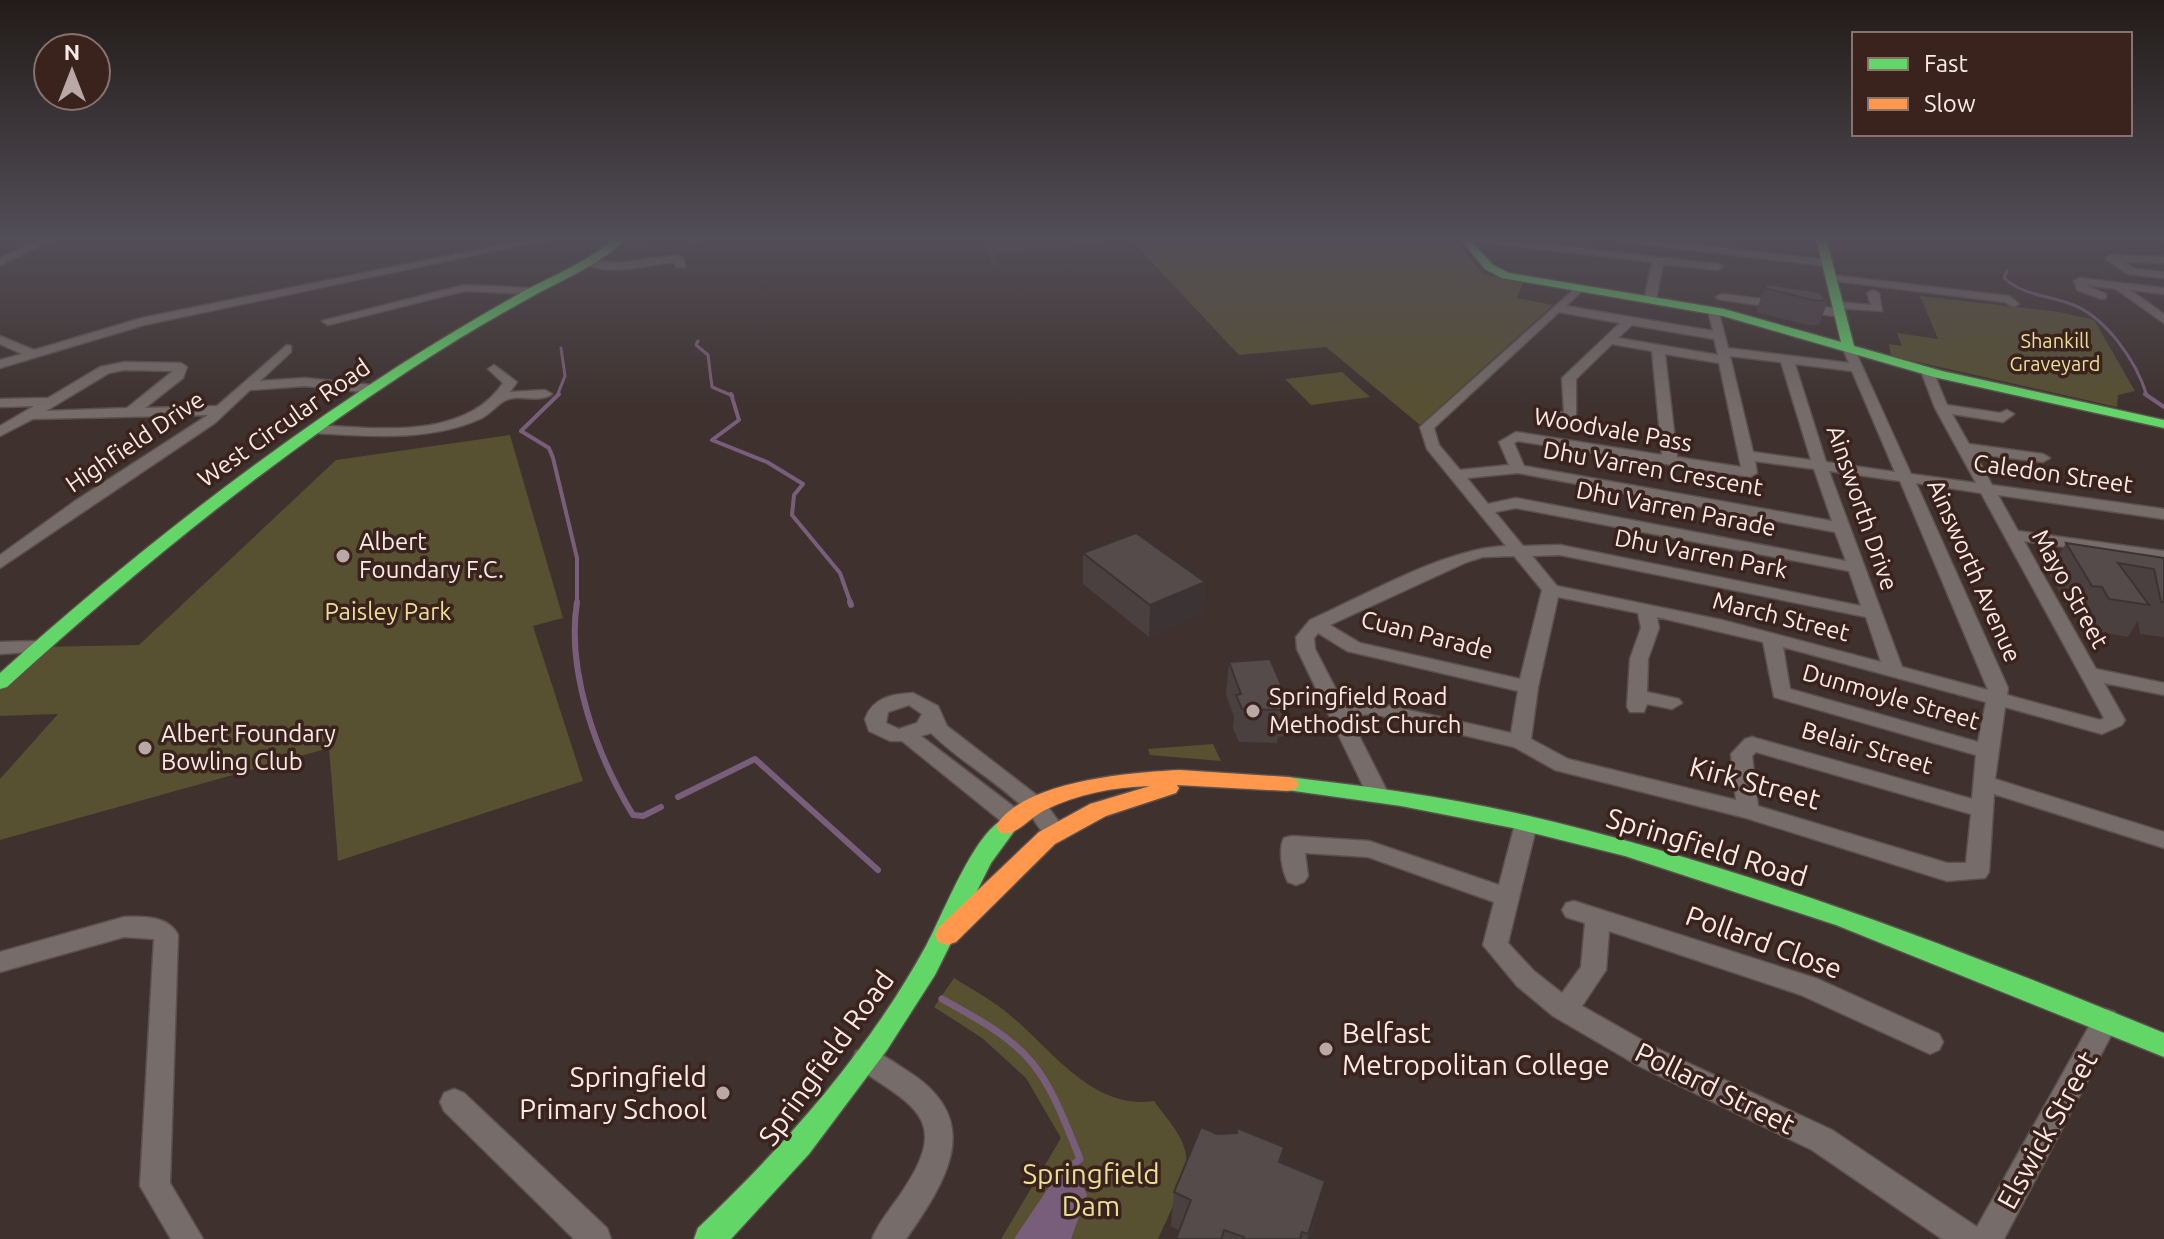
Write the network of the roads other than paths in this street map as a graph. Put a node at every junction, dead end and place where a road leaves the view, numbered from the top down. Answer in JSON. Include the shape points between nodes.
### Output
{"nodes":[{"id":1,"x":281,"y":296,"type":"edge"},
{"id":2,"x":434,"y":296,"type":"edge"},
{"id":3,"x":524,"y":296,"type":"edge"},
{"id":4,"x":1572,"y":296,"type":"edge"},
{"id":5,"x":1625,"y":296,"type":"edge"},
{"id":6,"x":1651,"y":296,"type":"edge"},
{"id":7,"x":1719,"y":296,"type":"edge"},
{"id":8,"x":1836,"y":296,"type":"edge"},
{"id":9,"x":1874,"y":296,"type":"edge"},
{"id":10,"x":1989,"y":296,"type":"edge"},
{"id":11,"x":2133,"y":296,"type":"edge"},
{"id":12,"x":1650,"y":300,"type":"junction"},
{"id":13,"x":2013,"y":304,"type":"dead end"},
{"id":14,"x":1720,"y":307,"type":"junction"},
{"id":15,"x":1560,"y":309,"type":"junction"},
{"id":16,"x":1839,"y":309,"type":"junction"},
{"id":17,"x":2158,"y":311,"type":"edge"},
{"id":18,"x":2164,"y":319,"type":"edge"},
{"id":19,"x":328,"y":321,"type":"dead end"},
{"id":20,"x":1629,"y":321,"type":"junction"},
{"id":21,"x":1718,"y":336,"type":"junction"},
{"id":22,"x":0,"y":340,"type":"edge"},
{"id":23,"x":1608,"y":340,"type":"junction"},
{"id":24,"x":1658,"y":348,"type":"junction"},
{"id":25,"x":287,"y":349,"type":"dead end"},
{"id":26,"x":1849,"y":349,"type":"junction"},
{"id":27,"x":33,"y":354,"type":"junction"},
{"id":28,"x":1722,"y":356,"type":"junction"},
{"id":29,"x":1787,"y":360,"type":"junction"},
{"id":30,"x":0,"y":364,"type":"edge"},
{"id":31,"x":1856,"y":368,"type":"junction"},
{"id":32,"x":494,"y":369,"type":"dead end"},
{"id":33,"x":1927,"y":371,"type":"junction"},
{"id":34,"x":250,"y":386,"type":"junction"},
{"id":35,"x":373,"y":389,"type":"junction"},
{"id":36,"x":545,"y":394,"type":"dead end"},
{"id":37,"x":503,"y":396,"type":"junction"},
{"id":38,"x":52,"y":402,"type":"junction"},
{"id":39,"x":0,"y":403,"type":"edge"},
{"id":40,"x":1942,"y":408,"type":"junction"},
{"id":41,"x":224,"y":410,"type":"junction"},
{"id":42,"x":131,"y":412,"type":"junction"},
{"id":43,"x":2007,"y":414,"type":"dead end"},
{"id":44,"x":32,"y":415,"type":"junction"},
{"id":45,"x":1562,"y":416,"type":"dead end"},
{"id":46,"x":2164,"y":424,"type":"edge"},
{"id":47,"x":314,"y":429,"type":"junction"},
{"id":48,"x":0,"y":432,"type":"edge"},
{"id":49,"x":1964,"y":448,"type":"junction"},
{"id":50,"x":1746,"y":455,"type":"junction"},
{"id":51,"x":2043,"y":458,"type":"dead end"},
{"id":52,"x":1670,"y":462,"type":"junction"},
{"id":53,"x":1821,"y":466,"type":"junction"},
{"id":54,"x":1518,"y":469,"type":"junction"},
{"id":55,"x":1455,"y":475,"type":"junction"},
{"id":56,"x":1904,"y":477,"type":"junction"},
{"id":57,"x":1987,"y":489,"type":"junction"},
{"id":58,"x":1486,"y":509,"type":"junction"},
{"id":59,"x":2164,"y":514,"type":"edge"},
{"id":60,"x":1842,"y":528,"type":"junction"},
{"id":61,"x":2013,"y":535,"type":"junction"},
{"id":62,"x":1519,"y":550,"type":"junction"},
{"id":63,"x":2164,"y":556,"type":"edge"},
{"id":64,"x":0,"y":563,"type":"edge"},
{"id":65,"x":1858,"y":568,"type":"junction"},
{"id":66,"x":1551,"y":590,"type":"junction"},
{"id":67,"x":1646,"y":609,"type":"junction"},
{"id":68,"x":1871,"y":613,"type":"junction"},
{"id":69,"x":1316,"y":624,"type":"junction"},
{"id":70,"x":1772,"y":638,"type":"junction"},
{"id":71,"x":38,"y":647,"type":"junction"},
{"id":72,"x":0,"y":648,"type":"edge"},
{"id":73,"x":1894,"y":671,"type":"junction"},
{"id":74,"x":2090,"y":674,"type":"junction"},
{"id":75,"x":0,"y":683,"type":"edge"},
{"id":76,"x":1528,"y":687,"type":"junction"},
{"id":77,"x":2164,"y":689,"type":"edge"},
{"id":78,"x":1997,"y":698,"type":"junction"},
{"id":79,"x":1672,"y":703,"type":"dead end"},
{"id":80,"x":1335,"y":710,"type":"junction"},
{"id":81,"x":932,"y":717,"type":"junction"},
{"id":82,"x":907,"y":735,"type":"junction"},
{"id":83,"x":1520,"y":742,"type":"junction"},
{"id":84,"x":1987,"y":751,"type":"junction"},
{"id":85,"x":1214,"y":780,"type":"junction"},
{"id":86,"x":1985,"y":783,"type":"junction"},
{"id":87,"x":1376,"y":791,"type":"junction"},
{"id":88,"x":1981,"y":809,"type":"junction"},
{"id":89,"x":1748,"y":811,"type":"junction"},
{"id":90,"x":1014,"y":819,"type":"junction"},
{"id":91,"x":1045,"y":820,"type":"junction"},
{"id":92,"x":1526,"y":824,"type":"junction"},
{"id":93,"x":2164,"y":840,"type":"edge"},
{"id":94,"x":1977,"y":872,"type":"joint"},
{"id":95,"x":1296,"y":876,"type":"dead end"},
{"id":96,"x":1508,"y":897,"type":"junction"},
{"id":97,"x":946,"y":936,"type":"junction"},
{"id":98,"x":0,"y":962,"type":"edge"},
{"id":99,"x":1565,"y":1009,"type":"junction"},
{"id":100,"x":2106,"y":1020,"type":"junction"},
{"id":101,"x":1930,"y":1042,"type":"dead end"},
{"id":102,"x":2164,"y":1045,"type":"edge"},
{"id":103,"x":866,"y":1059,"type":"junction"},
{"id":104,"x":454,"y":1102,"type":"dead end"},
{"id":105,"x":188,"y":1239,"type":"edge"},
{"id":106,"x":596,"y":1239,"type":"edge"},
{"id":107,"x":709,"y":1239,"type":"edge"},
{"id":108,"x":887,"y":1239,"type":"edge"},
{"id":109,"x":1968,"y":1239,"type":"edge"},
{"id":110,"x":1987,"y":1239,"type":"edge"}],
"edges":[{"from":1,"to":27,"type":"street","via":[[149,320]]},
{"from":2,"to":19,"type":"street"},
{"from":3,"to":35,"type":"main road","name":"West Circular Road"},
{"from":4,"to":15,"type":"street"},
{"from":5,"to":12,"type":"main road"},
{"from":6,"to":12,"type":"street"},
{"from":7,"to":14,"type":"street"},
{"from":8,"to":16,"type":"main road"},
{"from":9,"to":16,"type":"street","via":[[1878,309]]},
{"from":10,"to":13,"type":"street"},
{"from":11,"to":17,"type":"street"},
{"from":12,"to":14,"type":"main road"},
{"from":14,"to":16,"type":"street"},
{"from":14,"to":21,"type":"street"},
{"from":14,"to":26,"type":"main road"},
{"from":15,"to":20,"type":"street"},
{"from":15,"to":55,"type":"street","via":[[1427,427],[1432,446]]},
{"from":16,"to":26,"type":"main road"},
{"from":17,"to":18,"type":"street"},
{"from":20,"to":21,"type":"street"},
{"from":20,"to":23,"type":"street"},
{"from":21,"to":28,"type":"street"},
{"from":22,"to":27,"type":"street"},
{"from":23,"to":24,"type":"street"},
{"from":23,"to":45,"type":"street","via":[[1569,378],[1571,417]]},
{"from":24,"to":28,"type":"street"},
{"from":24,"to":52,"type":"street"},
{"from":25,"to":34,"type":"street","name":"Highfield Drive"},
{"from":26,"to":31,"type":"street","name":"Ainsworth Avenue"},
{"from":26,"to":33,"type":"main road"},
{"from":27,"to":30,"type":"street"},
{"from":28,"to":29,"type":"street"},
{"from":28,"to":50,"type":"street"},
{"from":29,"to":31,"type":"street"},
{"from":29,"to":53,"type":"street","name":"Ainsworth Drive"},
{"from":31,"to":56,"type":"street","name":"Ainsworth Avenue"},
{"from":32,"to":37,"type":"street","via":[[510,382]]},
{"from":33,"to":40,"type":"street","name":"Mayo Street"},
{"from":33,"to":46,"type":"main road"},
{"from":34,"to":35,"type":"street","via":[[305,382]]},
{"from":34,"to":41,"type":"street","name":"Highfield Drive"},
{"from":35,"to":47,"type":"main road","name":"West Circular Road"},
{"from":36,"to":37,"type":"street"},
{"from":37,"to":47,"type":"street","via":[[482,415],[453,423],[371,433]]},
{"from":38,"to":39,"type":"street"},
{"from":38,"to":42,"type":"street","via":[[105,370],[181,367]]},
{"from":38,"to":44,"type":"street"},
{"from":40,"to":43,"type":"street","via":[[2003,418]]},
{"from":40,"to":49,"type":"street","name":"Mayo Street"},
{"from":41,"to":42,"type":"street"},
{"from":41,"to":64,"type":"street","name":"Highfield Drive"},
{"from":42,"to":44,"type":"street"},
{"from":44,"to":48,"type":"street"},
{"from":47,"to":71,"type":"main road","name":"West Circular Road","via":[[200,512]]},
{"from":49,"to":51,"type":"street"},
{"from":49,"to":57,"type":"street","name":"Mayo Street"},
{"from":50,"to":52,"type":"street","name":"Woodvale Pass","via":[[1750,473],[1745,475]]},
{"from":50,"to":53,"type":"street","name":"Caledon Street"},
{"from":52,"to":54,"type":"street","name":"Woodvale Pass","via":[[1516,436],[1506,442]]},
{"from":53,"to":56,"type":"street","name":"Caledon Street"},
{"from":53,"to":60,"type":"street","name":"Ainsworth Drive"},
{"from":54,"to":55,"type":"street","name":"Dhu Varren Crescent"},
{"from":54,"to":60,"type":"street","name":"Dhu Varren Crescent"},
{"from":55,"to":58,"type":"street"},
{"from":56,"to":57,"type":"street","name":"Caledon Street"},
{"from":56,"to":78,"type":"street","name":"Ainsworth Avenue","via":[[1998,688]]},
{"from":57,"to":59,"type":"street","name":"Caledon Street"},
{"from":57,"to":61,"type":"street","name":"Mayo Street"},
{"from":58,"to":62,"type":"street"},
{"from":58,"to":65,"type":"street","name":"Dhu Varren Parade","via":[[1516,503]]},
{"from":60,"to":65,"type":"street","name":"Ainsworth Drive"},
{"from":61,"to":63,"type":"street"},
{"from":61,"to":74,"type":"street","name":"Mayo Street"},
{"from":62,"to":66,"type":"street"},
{"from":62,"to":68,"type":"street","name":"Dhu Varren Park","via":[[1560,550]]},
{"from":62,"to":69,"type":"street","name":"Dhu Varren Park","via":[[1461,558]]},
{"from":65,"to":68,"type":"street","name":"Ainsworth Drive"},
{"from":66,"to":67,"type":"street","name":"March Street"},
{"from":66,"to":76,"type":"street"},
{"from":67,"to":70,"type":"street","name":"March Street"},
{"from":67,"to":79,"type":"street","via":[[1650,628],[1639,659],[1637,702]]},
{"from":68,"to":73,"type":"street","name":"Ainsworth Drive"},
{"from":69,"to":76,"type":"street","name":"Cuan Parade","via":[[1354,647]]},
{"from":69,"to":80,"type":"street","via":[[1305,637],[1306,649]]},
{"from":70,"to":73,"type":"street","name":"March Street"},
{"from":70,"to":84,"type":"street","name":"Dunmoyle Street","via":[[1781,693]]},
{"from":71,"to":72,"type":"street"},
{"from":71,"to":75,"type":"main road","name":"West Circular Road"},
{"from":73,"to":78,"type":"street","name":"March Street"},
{"from":74,"to":77,"type":"street"},
{"from":74,"to":78,"type":"street","name":"Mayo Street","via":[[2115,720],[2102,727]]},
{"from":76,"to":83,"type":"street"},
{"from":78,"to":84,"type":"street","name":"Ainsworth Avenue"},
{"from":80,"to":83,"type":"street","name":"Kirk Street","via":[[1373,708]]},
{"from":80,"to":87,"type":"street"},
{"from":81,"to":82,"type":"street","via":[[924,728]]},
{"from":81,"to":82,"type":"street","via":[[927,705],[913,699],[880,708],[875,720],[882,731]]},
{"from":81,"to":91,"type":"street","via":[[939,730]]},
{"from":82,"to":90,"type":"street"},
{"from":83,"to":89,"type":"street","name":"Kirk Street","via":[[1562,765]]},
{"from":84,"to":86,"type":"street","name":"Ainsworth Avenue"},
{"from":85,"to":87,"type":"main road","name":"Springfield Road"},
{"from":85,"to":91,"type":"main road","name":"Springfield Road"},
{"from":85,"to":91,"type":"main road","name":"Springfield Road","via":[[1105,782],[1061,793]]},
{"from":86,"to":88,"type":"street","name":"Ainsworth Avenue"},
{"from":86,"to":93,"type":"street"},
{"from":87,"to":92,"type":"main road","name":"Springfield Road"},
{"from":88,"to":89,"type":"street","name":"Belair Street","via":[[1752,744],[1741,754]]},
{"from":88,"to":94,"type":"street","name":"Ainsworth Avenue"},
{"from":89,"to":94,"type":"street","name":"Kirk Street","via":[[1947,872]]},
{"from":90,"to":91,"type":"main road"},
{"from":90,"to":97,"type":"main road","name":"Springfield Road","via":[[987,845]]},
{"from":91,"to":97,"type":"main road","name":"Springfield Road","via":[[1034,847]]},
{"from":92,"to":96,"type":"street","name":"Pollard Street"},
{"from":92,"to":100,"type":"main road","name":"Springfield Road","via":[[1632,851],[1870,927]]},
{"from":95,"to":96,"type":"street","via":[[1292,844],[1350,847]]},
{"from":96,"to":99,"type":"street","name":"Pollard Street","via":[[1495,945],[1516,973]]},
{"from":97,"to":103,"type":"main road","name":"Springfield Road"},
{"from":98,"to":105,"type":"street","via":[[124,927],[142,925],[166,935],[155,1186]]},
{"from":99,"to":101,"type":"street","name":"Pollard Close","via":[[1593,970],[1586,913],[1809,987]]},
{"from":99,"to":109,"type":"street","name":"Pollard Street","via":[[1644,1055],[1823,1141]]},
{"from":100,"to":102,"type":"main road","name":"Springfield Road"},
{"from":100,"to":110,"type":"street","name":"Elswick Street"},
{"from":103,"to":107,"type":"main road","name":"Springfield Road","via":[[774,1176]]},
{"from":103,"to":108,"type":"street","via":[[930,1105],[938,1124],[930,1178]]},
{"from":104,"to":106,"type":"street"}]}
